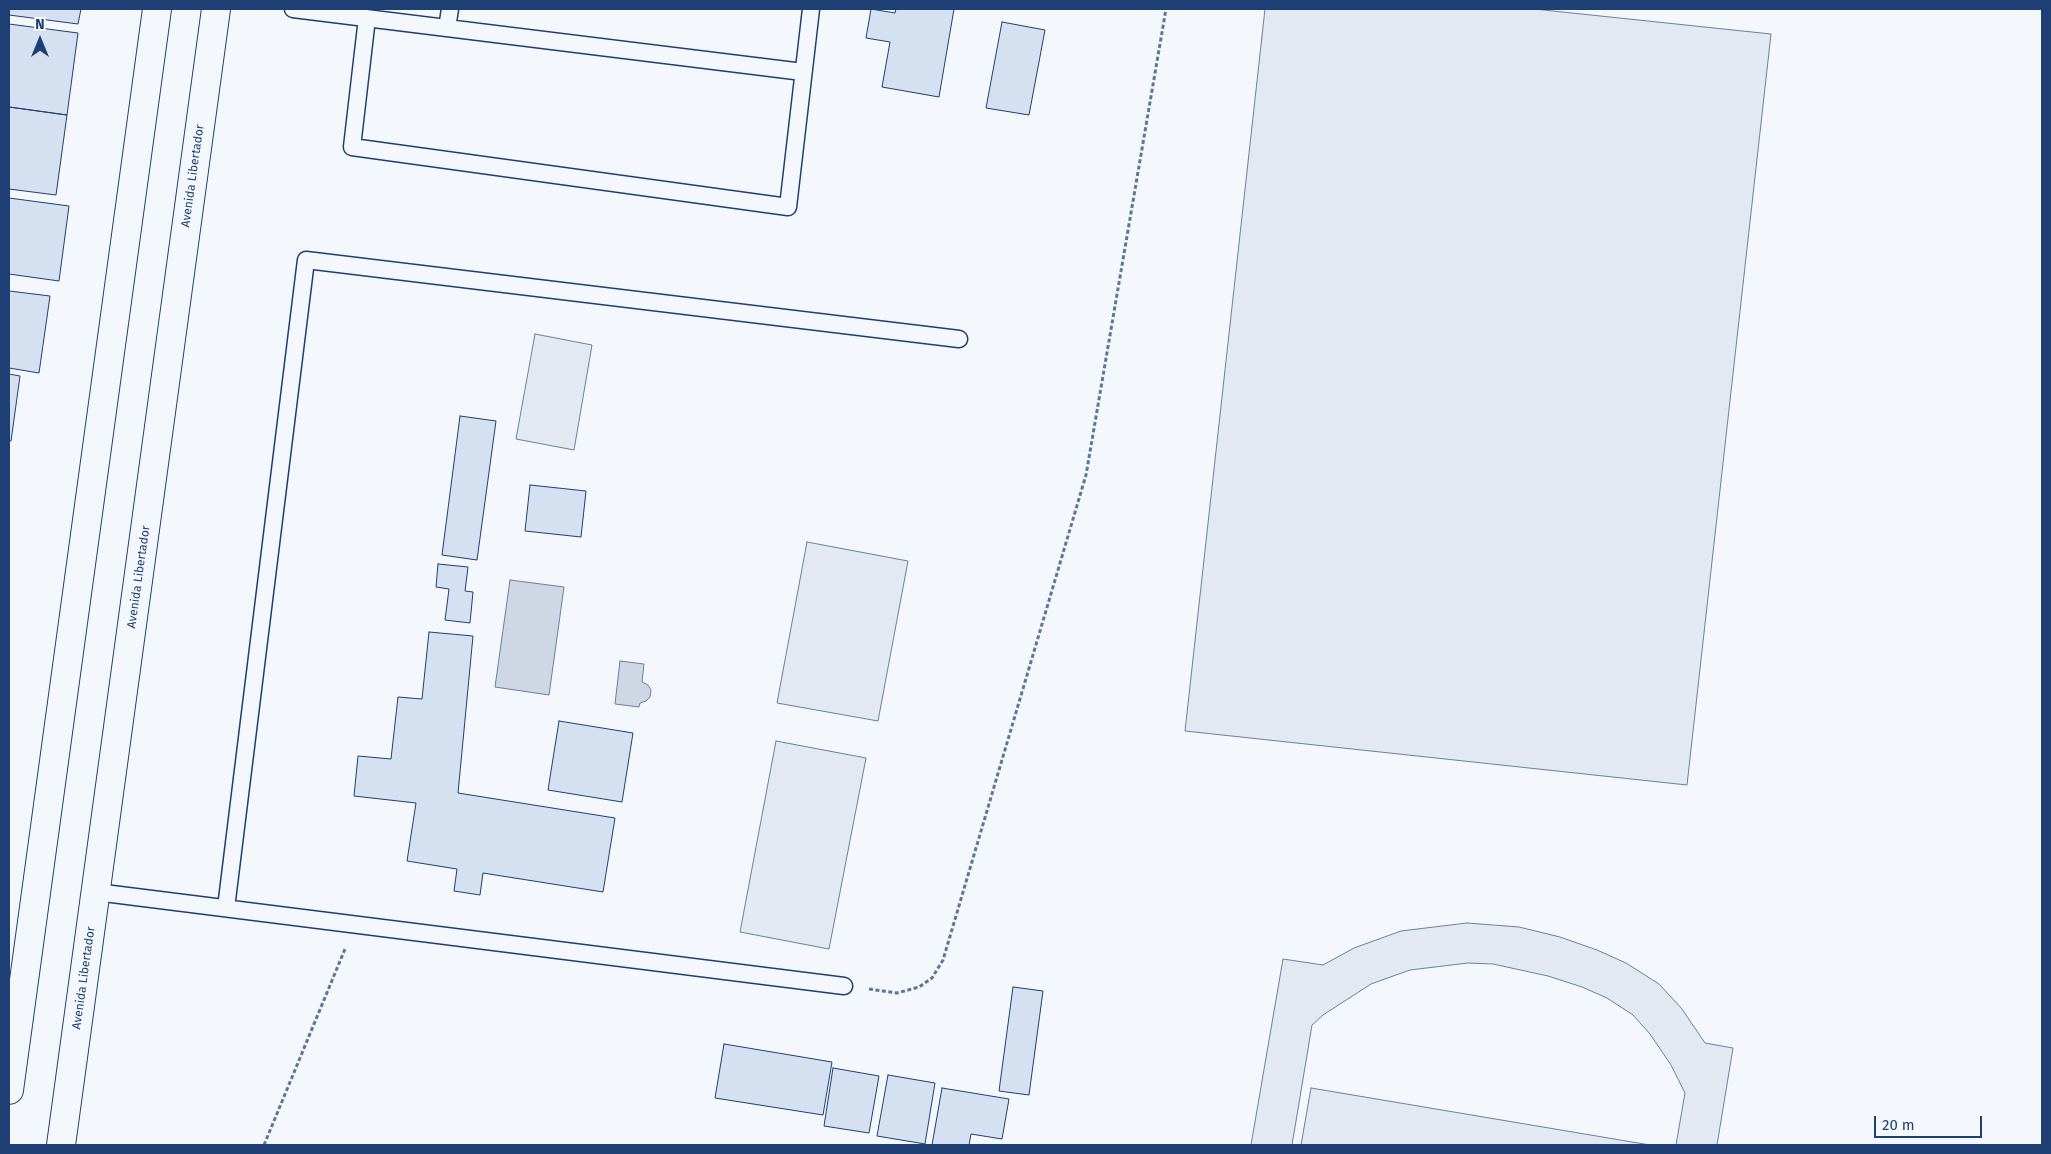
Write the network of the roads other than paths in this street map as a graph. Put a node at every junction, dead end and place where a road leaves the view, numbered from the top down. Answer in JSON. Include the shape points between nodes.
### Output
{"nodes":[{"id":1,"x":157,"y":9,"type":"edge"},
{"id":2,"x":216,"y":9,"type":"edge"},
{"id":3,"x":292,"y":9,"type":"edge"},
{"id":4,"x":450,"y":9,"type":"edge"},
{"id":5,"x":811,"y":9,"type":"edge"},
{"id":6,"x":368,"y":18,"type":"junction"},
{"id":7,"x":447,"y":28,"type":"junction"},
{"id":8,"x":803,"y":72,"type":"junction"},
{"id":9,"x":959,"y":339,"type":"dead end"},
{"id":10,"x":96,"y":892,"type":"junction"},
{"id":11,"x":226,"y":908,"type":"junction"},
{"id":12,"x":844,"y":986,"type":"road end"},
{"id":13,"x":9,"y":1090,"type":"edge"},
{"id":14,"x":61,"y":1145,"type":"edge"}],
"edges":[{"from":1,"to":13,"type":"main road"},
{"from":2,"to":10,"type":"main road","name":"Avenida Libertador"},
{"from":3,"to":6,"type":"lane"},
{"from":4,"to":7,"type":"lane"},
{"from":5,"to":8,"type":"lane"},
{"from":6,"to":7,"type":"lane"},
{"from":6,"to":8,"type":"lane","via":[[352,147],[788,207]]},
{"from":7,"to":8,"type":"lane"},
{"from":9,"to":11,"type":"lane","via":[[306,260]]},
{"from":10,"to":11,"type":"lane"},
{"from":10,"to":14,"type":"main road","name":"Avenida Libertador"},
{"from":11,"to":12,"type":"lane"}]}
